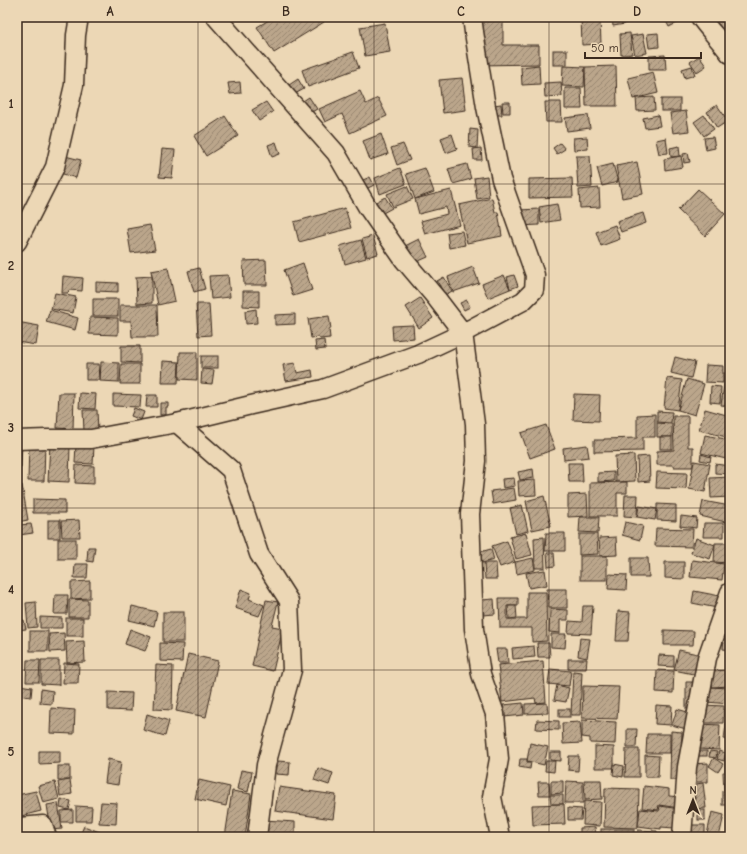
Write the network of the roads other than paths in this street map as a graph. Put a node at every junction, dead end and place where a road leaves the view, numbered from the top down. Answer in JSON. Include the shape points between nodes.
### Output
{"nodes":[{"id":1,"x":79,"y":17,"type":"edge"},
{"id":2,"x":216,"y":17,"type":"edge"},
{"id":3,"x":472,"y":17,"type":"edge"},
{"id":4,"x":700,"y":17,"type":"edge"},
{"id":5,"x":730,"y":54,"type":"edge"},
{"id":6,"x":17,"y":242,"type":"edge"},
{"id":7,"x":463,"y":333,"type":"junction"},
{"id":8,"x":178,"y":423,"type":"junction"},
{"id":9,"x":17,"y":440,"type":"edge"},
{"id":10,"x":730,"y":592,"type":"edge"},
{"id":11,"x":17,"y":826,"type":"edge"},
{"id":12,"x":47,"y":837,"type":"edge"},
{"id":13,"x":257,"y":837,"type":"edge"},
{"id":14,"x":500,"y":837,"type":"edge"},
{"id":15,"x":682,"y":837,"type":"edge"}],
"edges":[{"from":1,"to":6,"type":"street","via":[[74,85],[55,167]]},
{"from":2,"to":7,"type":"street","via":[[336,153],[368,208],[404,260]]},
{"from":3,"to":7,"type":"street","via":[[486,107],[501,179],[535,275],[534,290],[523,301]]},
{"from":4,"to":5,"type":"street"},
{"from":7,"to":8,"type":"street","via":[[418,354],[323,389]]},
{"from":7,"to":14,"type":"street","via":[[475,424],[476,461],[470,514],[474,629],[482,674],[495,714],[499,759],[492,797]]},
{"from":8,"to":9,"type":"street","via":[[91,439]]},
{"from":8,"to":13,"type":"street","via":[[231,470],[260,554],[289,601],[292,670],[266,765]]},
{"from":10,"to":15,"type":"street","via":[[707,658],[687,767]]},
{"from":11,"to":12,"type":"street","via":[[43,825]]}]}
